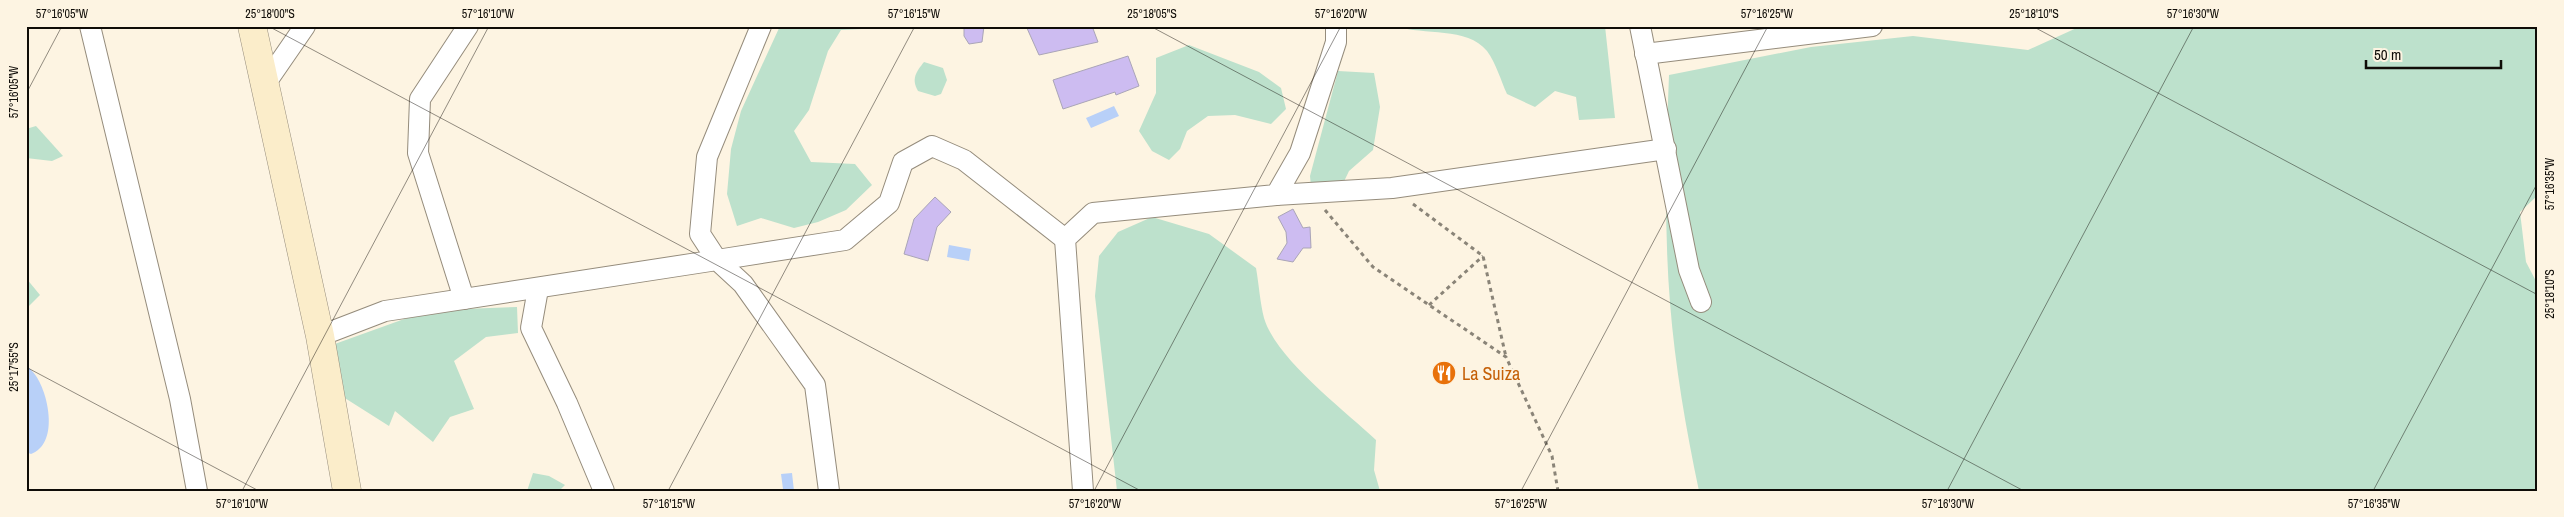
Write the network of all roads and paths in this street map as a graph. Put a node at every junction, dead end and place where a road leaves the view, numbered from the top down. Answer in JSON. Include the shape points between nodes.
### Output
{"nodes":[{"id":1,"x":90,"y":26,"type":"edge"},
{"id":2,"x":252,"y":26,"type":"edge"},
{"id":3,"x":305,"y":26,"type":"edge"},
{"id":4,"x":468,"y":26,"type":"edge"},
{"id":5,"x":761,"y":26,"type":"edge"},
{"id":6,"x":1336,"y":26,"type":"edge"},
{"id":7,"x":1640,"y":26,"type":"edge"},
{"id":8,"x":1872,"y":26,"type":"edge"},
{"id":9,"x":1645,"y":54,"type":"junction"},
{"id":10,"x":265,"y":84,"type":"junction"},
{"id":11,"x":1666,"y":149,"type":"junction"},
{"id":12,"x":1392,"y":188,"type":"junction"},
{"id":13,"x":1313,"y":193,"type":"junction"},
{"id":14,"x":1276,"y":195,"type":"junction"},
{"id":15,"x":1065,"y":239,"type":"junction"},
{"id":16,"x":1483,"y":256,"type":"junction"},
{"id":17,"x":717,"y":260,"type":"junction"},
{"id":18,"x":538,"y":289,"type":"junction"},
{"id":19,"x":464,"y":299,"type":"junction"},
{"id":20,"x":1702,"y":302,"type":"dead end"},
{"id":21,"x":1429,"y":305,"type":"junction"},
{"id":22,"x":320,"y":336,"type":"junction"},
{"id":23,"x":1506,"y":357,"type":"junction"},
{"id":24,"x":197,"y":491,"type":"edge"},
{"id":25,"x":347,"y":491,"type":"edge"},
{"id":26,"x":604,"y":491,"type":"edge"},
{"id":27,"x":829,"y":491,"type":"edge"},
{"id":28,"x":1084,"y":491,"type":"edge"},
{"id":29,"x":1558,"y":491,"type":"edge"}],
"edges":[{"from":1,"to":24,"type":"street","via":[[180,399]]},
{"from":2,"to":10,"type":"street"},
{"from":3,"to":10,"type":"street"},
{"from":4,"to":19,"type":"street","via":[[420,100],[418,153]]},
{"from":5,"to":17,"type":"street","via":[[707,157],[700,234]]},
{"from":6,"to":14,"type":"street","via":[[1336,42],[1300,153]]},
{"from":7,"to":9,"type":"street"},
{"from":8,"to":9,"type":"street"},
{"from":9,"to":11,"type":"street"},
{"from":10,"to":22,"type":"street"},
{"from":11,"to":12,"type":"street"},
{"from":11,"to":20,"type":"street","via":[[1689,270]]},
{"from":12,"to":13,"type":"street"},
{"from":12,"to":16,"type":"path"},
{"from":13,"to":14,"type":"street"},
{"from":13,"to":21,"type":"path","via":[[1332,220],[1374,267]]},
{"from":14,"to":15,"type":"street","via":[[1093,213]]},
{"from":15,"to":17,"type":"street","via":[[964,160],[932,146],[904,162],[889,203],[845,240]]},
{"from":15,"to":28,"type":"street"},
{"from":16,"to":21,"type":"path"},
{"from":16,"to":23,"type":"path"},
{"from":17,"to":18,"type":"street"},
{"from":17,"to":27,"type":"street","via":[[743,284],[815,384]]},
{"from":18,"to":19,"type":"street"},
{"from":18,"to":26,"type":"street","via":[[531,328]]},
{"from":19,"to":22,"type":"street","via":[[385,310]]},
{"from":21,"to":23,"type":"path"},
{"from":22,"to":25,"type":"street"},
{"from":23,"to":29,"type":"path","via":[[1552,456]]}]}
